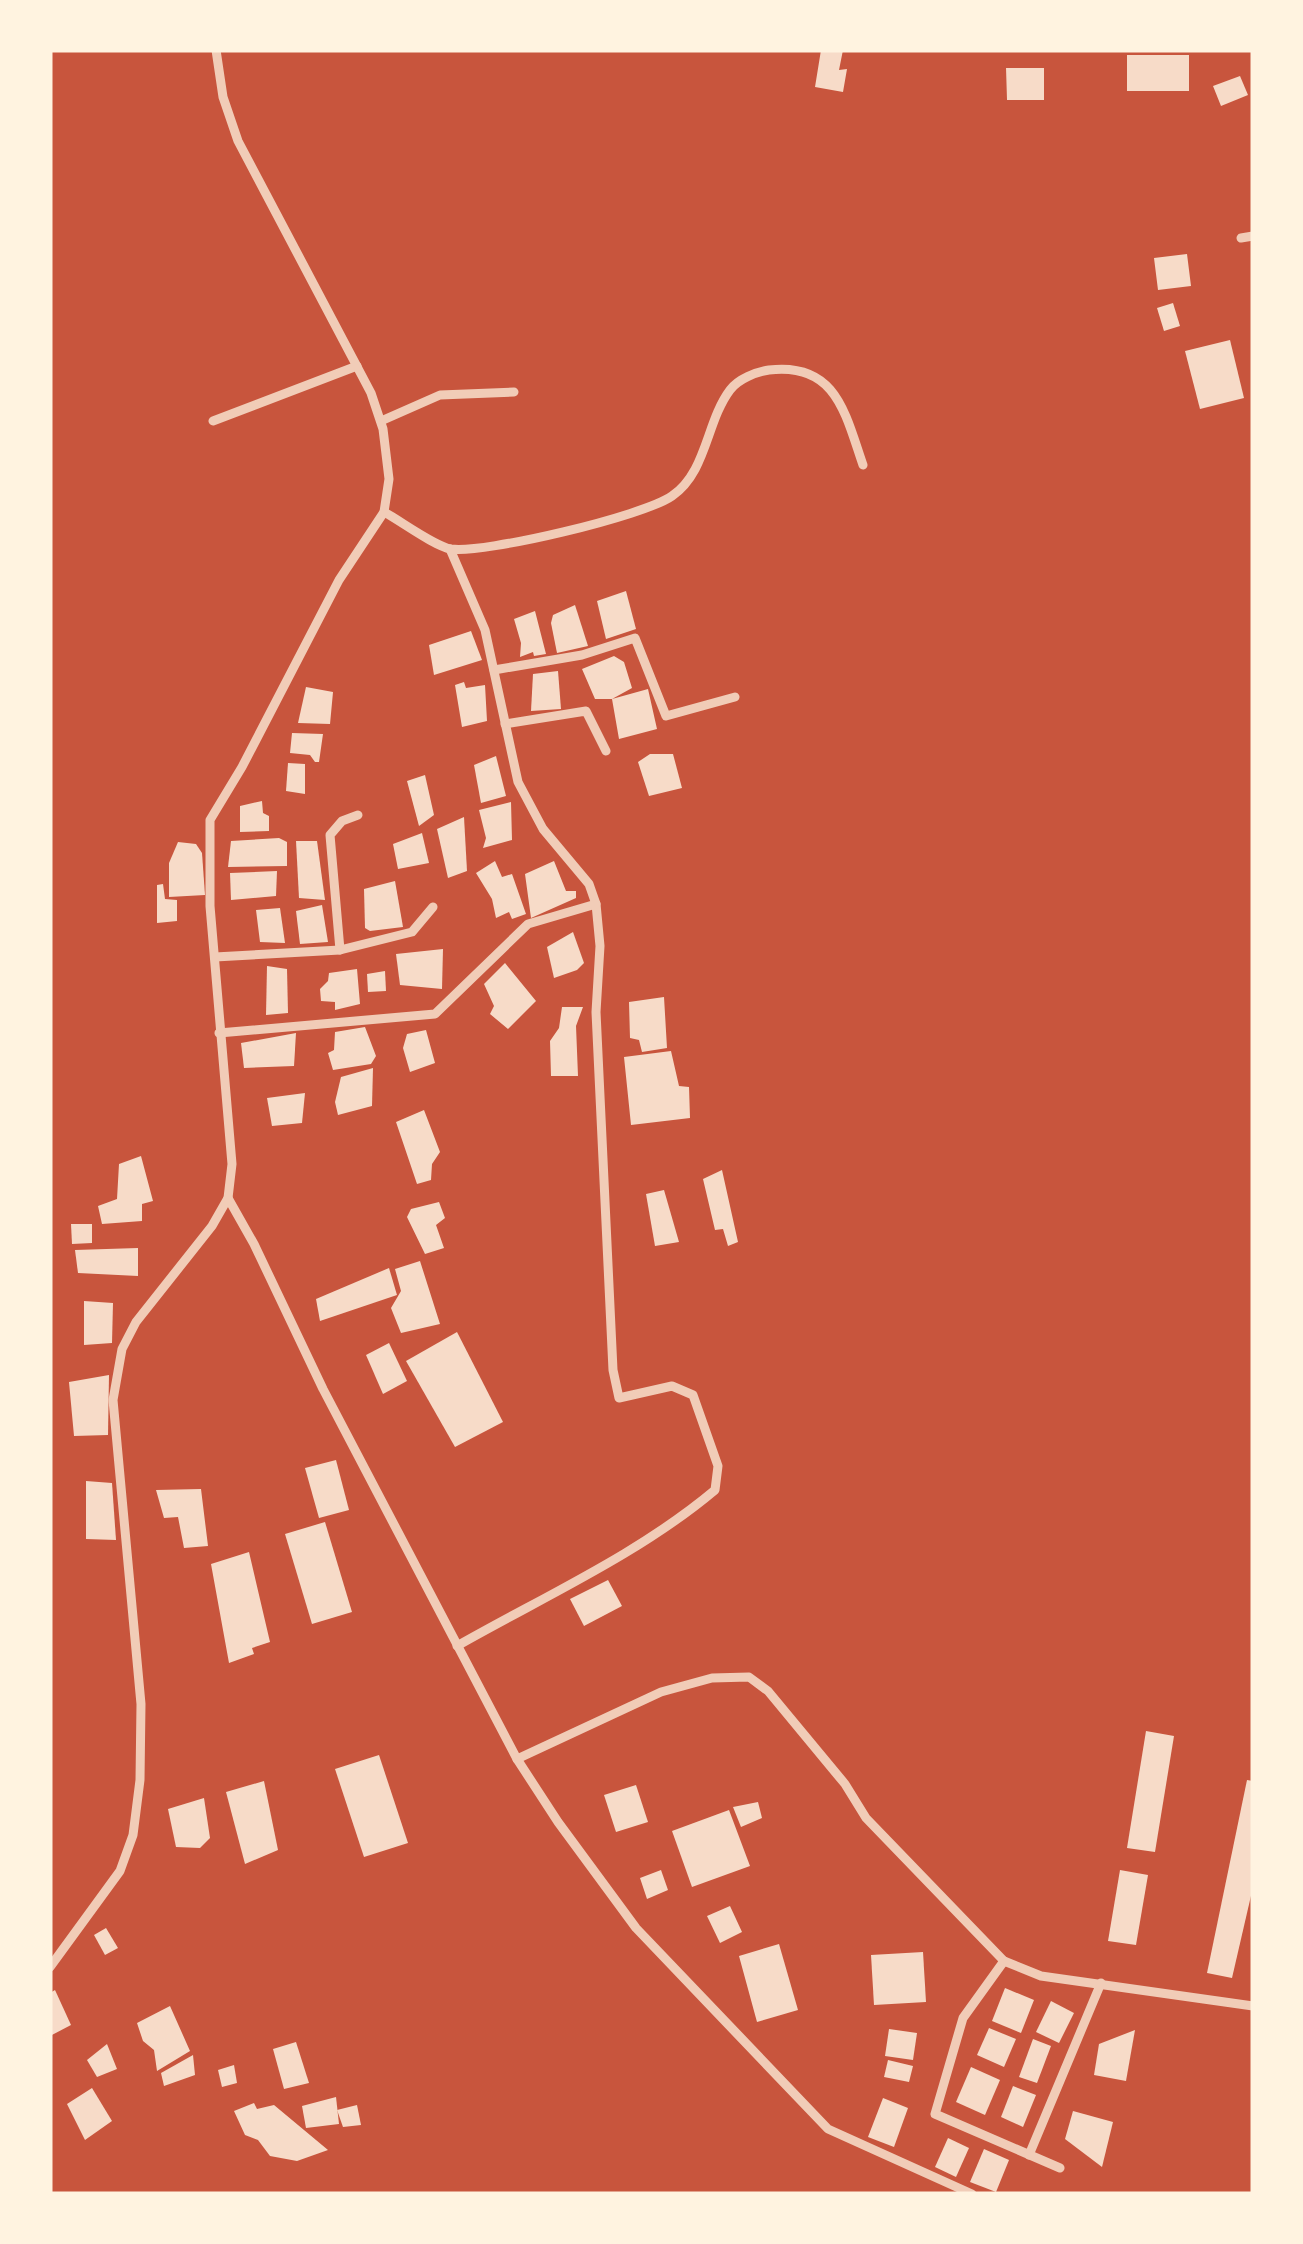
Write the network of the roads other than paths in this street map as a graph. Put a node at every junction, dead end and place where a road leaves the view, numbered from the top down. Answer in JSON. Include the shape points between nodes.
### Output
{"nodes":[{"id":1,"x":216,"y":50,"type":"edge"},
{"id":2,"x":1253,"y":236,"type":"edge"},
{"id":3,"x":1242,"y":238,"type":"dead end"},
{"id":4,"x":357,"y":366,"type":"junction"},
{"id":5,"x":514,"y":392,"type":"dead end"},
{"id":6,"x":212,"y":421,"type":"dead end"},
{"id":7,"x":381,"y":421,"type":"junction"},
{"id":8,"x":863,"y":465,"type":"dead end"},
{"id":9,"x":384,"y":512,"type":"junction"},
{"id":10,"x":450,"y":549,"type":"junction"},
{"id":11,"x":494,"y":670,"type":"junction"},
{"id":12,"x":735,"y":697,"type":"dead end"},
{"id":13,"x":505,"y":724,"type":"junction"},
{"id":14,"x":606,"y":752,"type":"dead end"},
{"id":15,"x":358,"y":815,"type":"dead end"},
{"id":16,"x":596,"y":904,"type":"junction"},
{"id":17,"x":433,"y":907,"type":"dead end"},
{"id":18,"x":340,"y":950,"type":"junction"},
{"id":19,"x":215,"y":956,"type":"junction"},
{"id":20,"x":219,"y":1033,"type":"junction"},
{"id":21,"x":228,"y":1198,"type":"junction"},
{"id":22,"x":457,"y":1646,"type":"junction"},
{"id":23,"x":517,"y":1759,"type":"junction"},
{"id":24,"x":1004,"y":1962,"type":"junction"},
{"id":25,"x":50,"y":1966,"type":"edge"},
{"id":26,"x":1101,"y":1983,"type":"junction"},
{"id":27,"x":1253,"y":2006,"type":"edge"},
{"id":28,"x":1029,"y":2155,"type":"junction"},
{"id":29,"x":1060,"y":2168,"type":"dead end"},
{"id":30,"x":972,"y":2194,"type":"edge"}],
"edges":[{"from":1,"to":4,"type":"street","via":[[238,141]]},
{"from":2,"to":3,"type":"street"},
{"from":4,"to":6,"type":"street"},
{"from":4,"to":7,"type":"street"},
{"from":5,"to":7,"type":"street","via":[[440,395]]},
{"from":7,"to":9,"type":"street","via":[[390,479]]},
{"from":8,"to":10,"type":"street","via":[[842,404],[824,381],[796,367],[758,372],[730,389],[692,474],[671,497],[584,528]]},
{"from":9,"to":10,"type":"street"},
{"from":9,"to":19,"type":"street","via":[[339,580],[210,820]]},
{"from":10,"to":11,"type":"street","via":[[485,630]]},
{"from":11,"to":12,"type":"street","via":[[635,638],[666,716]]},
{"from":11,"to":13,"type":"street"},
{"from":13,"to":14,"type":"street","via":[[586,711]]},
{"from":13,"to":16,"type":"street","via":[[518,782]]},
{"from":15,"to":18,"type":"street","via":[[330,835]]},
{"from":16,"to":20,"type":"street","via":[[528,924],[435,1014]]},
{"from":16,"to":22,"type":"street","via":[[616,1384],[619,1398],[672,1386],[693,1395],[718,1466],[715,1490],[635,1546]]},
{"from":17,"to":18,"type":"street","via":[[412,932]]},
{"from":18,"to":19,"type":"street"},
{"from":19,"to":20,"type":"street"},
{"from":20,"to":21,"type":"street","via":[[232,1164]]},
{"from":21,"to":22,"type":"street"},
{"from":21,"to":25,"type":"street","via":[[122,1349],[114,1400],[141,1704],[134,1836],[120,1871]]},
{"from":22,"to":23,"type":"street"},
{"from":23,"to":24,"type":"street","via":[[661,1692],[712,1678],[750,1678],[779,1704],[866,1818]]},
{"from":23,"to":30,"type":"street","via":[[636,1928],[828,2129]]},
{"from":24,"to":26,"type":"street","via":[[1042,1976]]},
{"from":24,"to":28,"type":"street","via":[[963,2018],[936,2114]]},
{"from":26,"to":27,"type":"street"},
{"from":26,"to":28,"type":"street"},
{"from":28,"to":29,"type":"street"}]}
